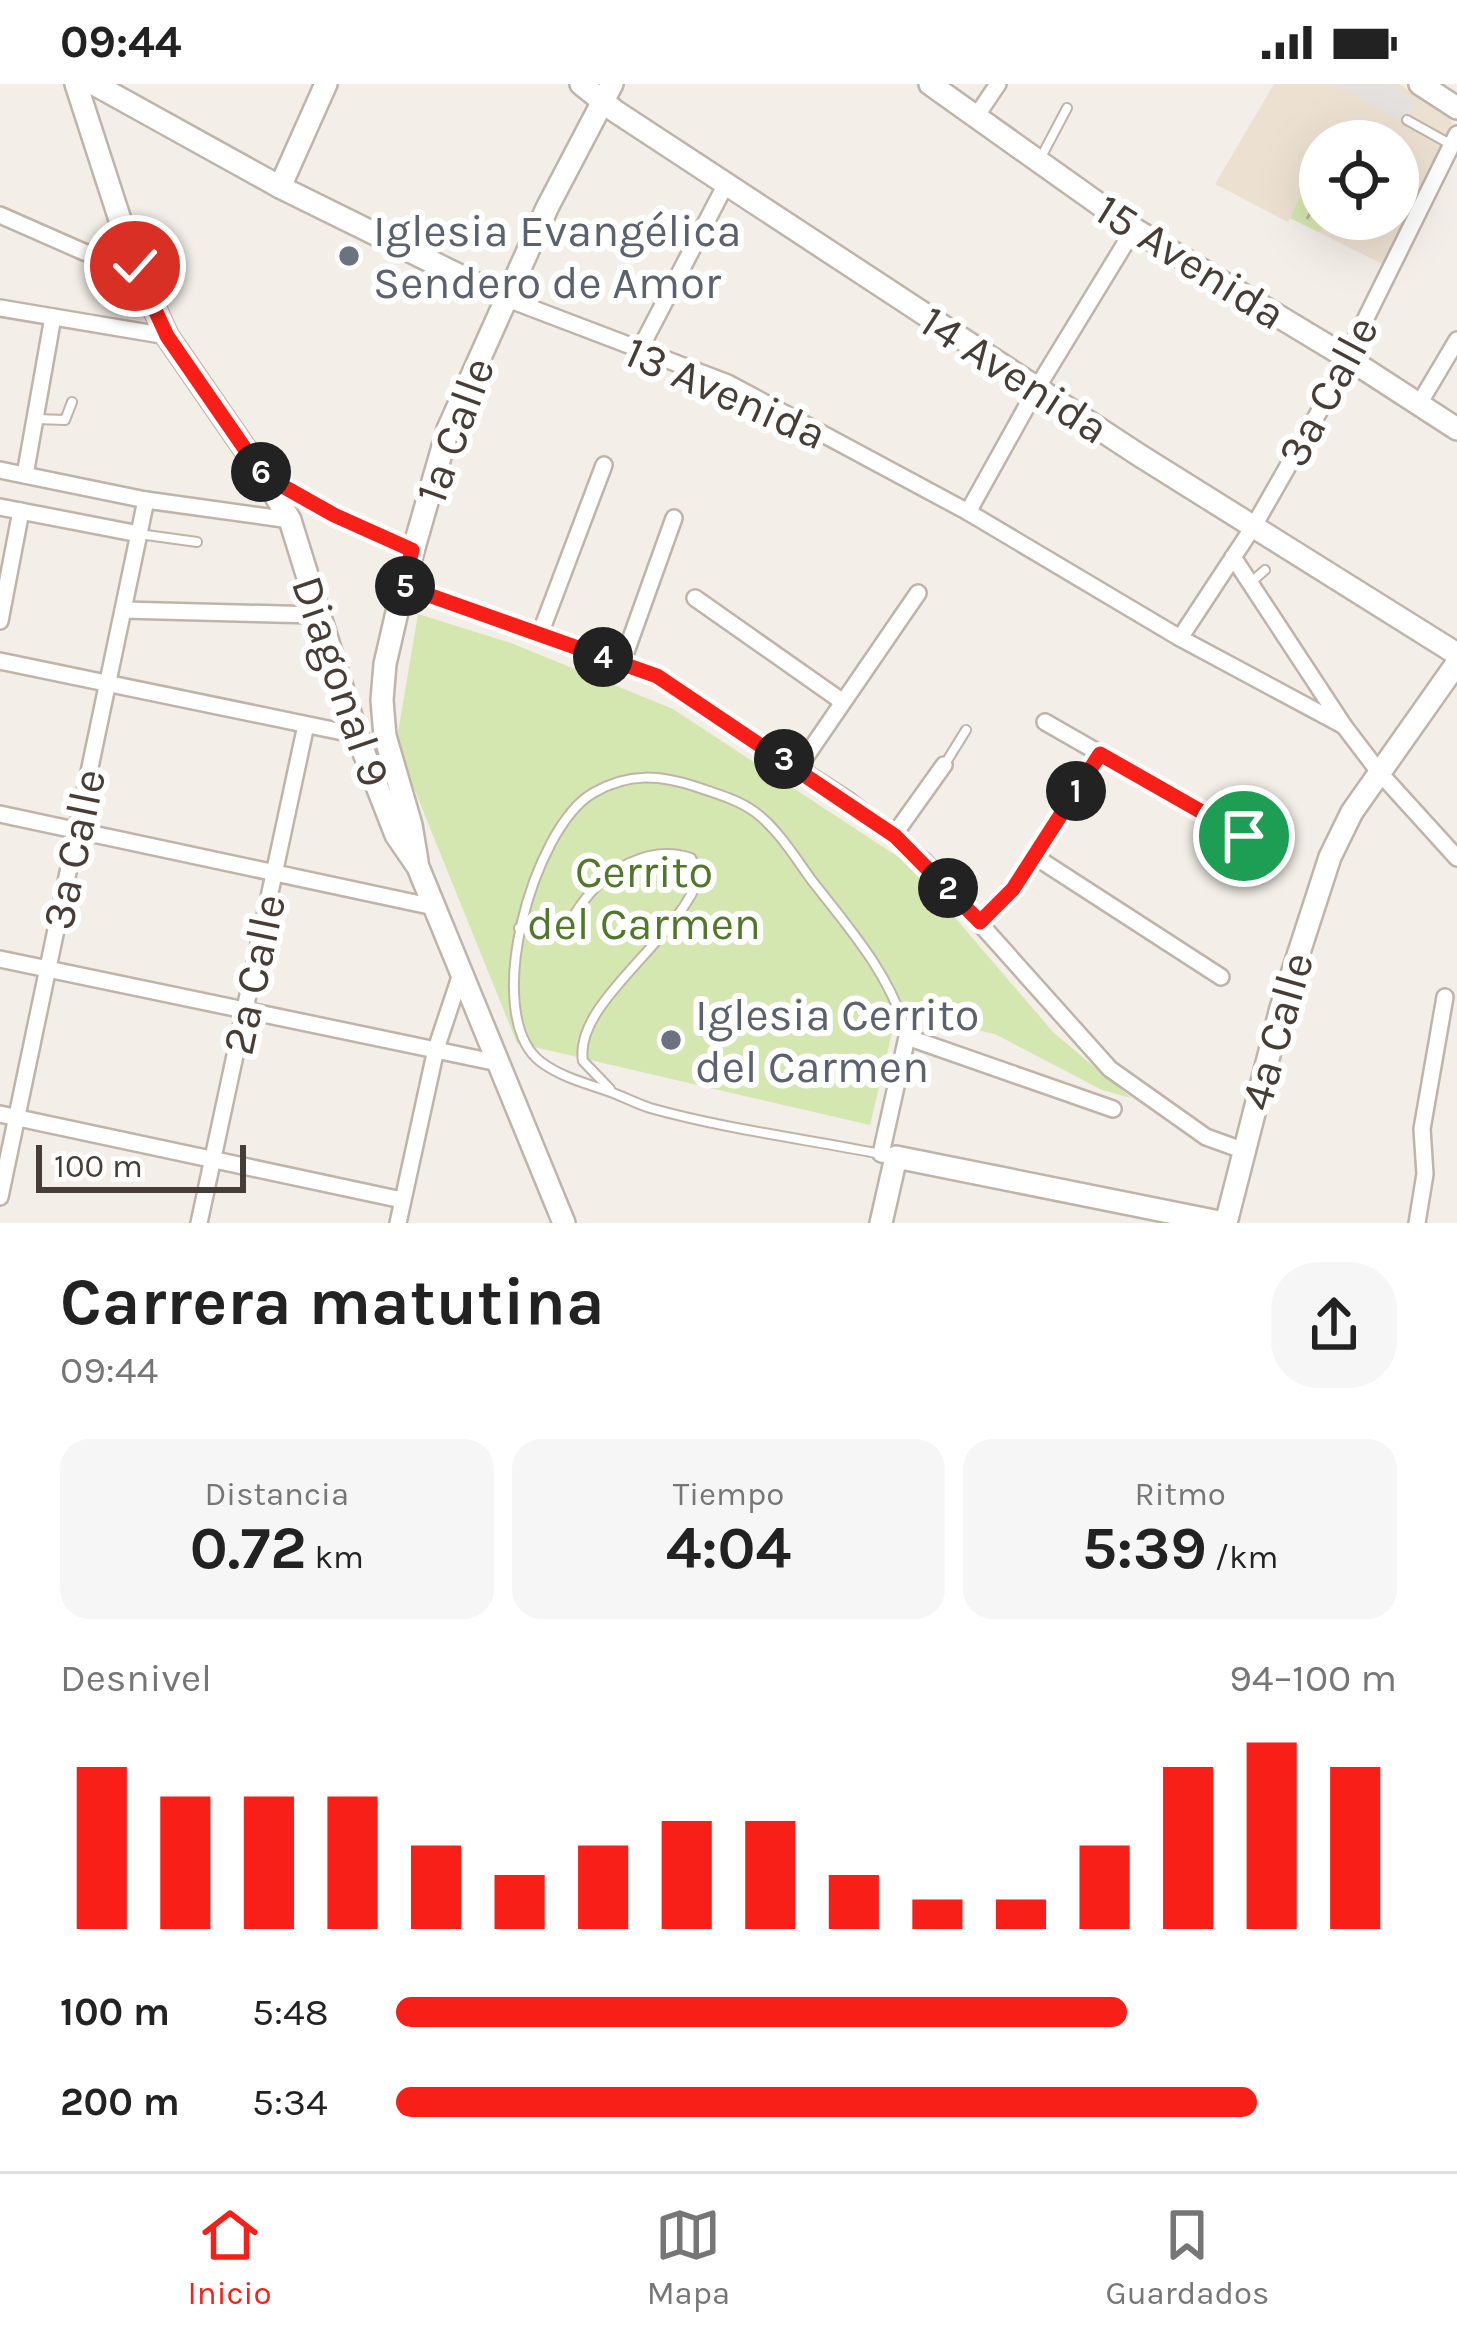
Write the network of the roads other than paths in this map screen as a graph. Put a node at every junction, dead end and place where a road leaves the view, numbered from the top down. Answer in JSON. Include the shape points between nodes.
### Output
{"nodes":[{"id":1,"x":76,"y":84,"type":"edge"},
{"id":2,"x":326,"y":84,"type":"edge"},
{"id":3,"x":581,"y":84,"type":"edge"},
{"id":4,"x":930,"y":84,"type":"edge"},
{"id":5,"x":998,"y":84,"type":"edge"},
{"id":6,"x":1420,"y":84,"type":"edge"},
{"id":7,"x":104,"y":90,"type":"edge"},
{"id":8,"x":608,"y":92,"type":"edge"},
{"id":9,"x":1067,"y":108,"type":"dead end"},
{"id":10,"x":1457,"y":109,"type":"edge"},
{"id":11,"x":975,"y":118,"type":"junction"},
{"id":12,"x":1419,"y":125,"type":"edge"},
{"id":13,"x":92,"y":131,"type":"junction"},
{"id":14,"x":1454,"y":139,"type":"edge"},
{"id":15,"x":1038,"y":162,"type":"junction"},
{"id":16,"x":726,"y":184,"type":"junction"},
{"id":17,"x":280,"y":187,"type":"junction"},
{"id":18,"x":0,"y":215,"type":"edge"},
{"id":19,"x":1134,"y":229,"type":"junction"},
{"id":20,"x":135,"y":266,"type":"junction"},
{"id":21,"x":505,"y":298,"type":"junction"},
{"id":22,"x":0,"y":308,"type":"edge"},
{"id":23,"x":53,"y":317,"type":"junction"},
{"id":24,"x":167,"y":336,"type":"junction"},
{"id":25,"x":1457,"y":340,"type":"edge"},
{"id":26,"x":639,"y":351,"type":"junction"},
{"id":27,"x":1346,"y":357,"type":"junction"},
{"id":28,"x":1036,"y":388,"type":"junction"},
{"id":29,"x":72,"y":402,"type":"dead end"},
{"id":30,"x":1419,"y":404,"type":"junction"},
{"id":31,"x":35,"y":419,"type":"junction"},
{"id":32,"x":1457,"y":429,"type":"edge"},
{"id":33,"x":604,"y":465,"type":"dead end"},
{"id":34,"x":0,"y":470,"type":"edge"},
{"id":35,"x":25,"y":475,"type":"junction"},
{"id":36,"x":263,"y":475,"type":"junction"},
{"id":37,"x":146,"y":500,"type":"junction"},
{"id":38,"x":0,"y":507,"type":"edge"},
{"id":39,"x":21,"y":511,"type":"junction"},
{"id":40,"x":968,"y":512,"type":"junction"},
{"id":41,"x":674,"y":518,"type":"dead end"},
{"id":42,"x":290,"y":520,"type":"junction"},
{"id":43,"x":1255,"y":524,"type":"junction"},
{"id":44,"x":140,"y":534,"type":"junction"},
{"id":45,"x":197,"y":542,"type":"dead end"},
{"id":46,"x":412,"y":550,"type":"junction"},
{"id":47,"x":1233,"y":556,"type":"junction"},
{"id":48,"x":1265,"y":570,"type":"dead end"},
{"id":49,"x":1250,"y":583,"type":"junction"},
{"id":50,"x":403,"y":586,"type":"junction"},
{"id":51,"x":918,"y":593,"type":"dead end"},
{"id":52,"x":695,"y":598,"type":"dead end"},
{"id":53,"x":123,"y":610,"type":"junction"},
{"id":54,"x":317,"y":615,"type":"junction"},
{"id":55,"x":0,"y":621,"type":"edge"},
{"id":56,"x":540,"y":634,"type":"junction"},
{"id":57,"x":1180,"y":638,"type":"junction"},
{"id":58,"x":1457,"y":659,"type":"edge"},
{"id":59,"x":0,"y":661,"type":"edge"},
{"id":60,"x":622,"y":663,"type":"junction"},
{"id":61,"x":108,"y":683,"type":"junction"},
{"id":62,"x":843,"y":702,"type":"junction"},
{"id":63,"x":1045,"y":722,"type":"dead end"},
{"id":64,"x":306,"y":725,"type":"junction"},
{"id":65,"x":1344,"y":726,"type":"junction"},
{"id":66,"x":966,"y":730,"type":"dead end"},
{"id":67,"x":357,"y":735,"type":"junction"},
{"id":68,"x":1100,"y":754,"type":"junction"},
{"id":69,"x":944,"y":765,"type":"joint"},
{"id":70,"x":798,"y":768,"type":"junction"},
{"id":71,"x":1379,"y":772,"type":"junction"},
{"id":72,"x":0,"y":814,"type":"edge"},
{"id":73,"x":1280,"y":830,"type":"dead end"},
{"id":74,"x":77,"y":831,"type":"junction"},
{"id":75,"x":895,"y":836,"type":"junction"},
{"id":76,"x":1034,"y":856,"type":"junction"},
{"id":77,"x":1457,"y":858,"type":"edge"},
{"id":78,"x":418,"y":867,"type":"junction"},
{"id":79,"x":274,"y":873,"type":"junction"},
{"id":80,"x":434,"y":907,"type":"junction"},
{"id":81,"x":980,"y":922,"type":"junction"},
{"id":82,"x":519,"y":928,"type":"junction"},
{"id":83,"x":0,"y":959,"type":"edge"},
{"id":84,"x":48,"y":969,"type":"junction"},
{"id":85,"x":461,"y":974,"type":"junction"},
{"id":86,"x":1221,"y":976,"type":"dead end"},
{"id":87,"x":1444,"y":997,"type":"dead end"},
{"id":88,"x":245,"y":1010,"type":"junction"},
{"id":89,"x":907,"y":1037,"type":"junction"},
{"id":90,"x":436,"y":1049,"type":"junction"},
{"id":91,"x":498,"y":1063,"type":"junction"},
{"id":92,"x":616,"y":1094,"type":"junction"},
{"id":93,"x":1113,"y":1109,"type":"dead end"},
{"id":94,"x":8,"y":1116,"type":"edge"},
{"id":95,"x":1242,"y":1150,"type":"junction"},
{"id":96,"x":888,"y":1156,"type":"junction"},
{"id":97,"x":213,"y":1160,"type":"junction"},
{"id":98,"x":0,"y":1197,"type":"edge"},
{"id":99,"x":402,"y":1200,"type":"junction"},
{"id":100,"x":1127,"y":1213,"type":"edge"},
{"id":101,"x":199,"y":1223,"type":"edge"},
{"id":102,"x":398,"y":1223,"type":"edge"},
{"id":103,"x":564,"y":1223,"type":"edge"},
{"id":104,"x":881,"y":1223,"type":"edge"},
{"id":105,"x":1225,"y":1223,"type":"edge"},
{"id":106,"x":1417,"y":1223,"type":"edge"}],
"edges":[{"from":1,"to":13,"type":"street","name":"Diagonal 9"},
{"from":2,"to":17,"type":"street"},
{"from":3,"to":8,"type":"street","name":"14 Avenida"},
{"from":4,"to":11,"type":"street","name":"15 Avenida"},
{"from":5,"to":11,"type":"street"},
{"from":6,"to":10,"type":"street"},
{"from":7,"to":13,"type":"street"},
{"from":7,"to":17,"type":"street","name":"13 Avenida"},
{"from":8,"to":16,"type":"street","name":"14 Avenida","via":[[616,111]]},
{"from":8,"to":21,"type":"street","name":"1a Calle"},
{"from":9,"to":15,"type":"lane"},
{"from":11,"to":15,"type":"street","name":"15 Avenida"},
{"from":12,"to":14,"type":"lane"},
{"from":13,"to":20,"type":"street","name":"Diagonal 9"},
{"from":14,"to":27,"type":"street","name":"3a Calle"},
{"from":15,"to":19,"type":"street","name":"15 Avenida"},
{"from":16,"to":26,"type":"street"},
{"from":16,"to":28,"type":"street","name":"14 Avenida"},
{"from":17,"to":21,"type":"street","name":"13 Avenida"},
{"from":18,"to":20,"type":"street"},
{"from":19,"to":27,"type":"street","name":"15 Avenida"},
{"from":19,"to":28,"type":"street"},
{"from":20,"to":24,"type":"street","name":"Diagonal 9"},
{"from":21,"to":26,"type":"street","name":"13 Avenida"},
{"from":21,"to":46,"type":"street","name":"1a Calle","via":[[448,429]]},
{"from":22,"to":23,"type":"street"},
{"from":23,"to":24,"type":"street"},
{"from":23,"to":31,"type":"street"},
{"from":24,"to":36,"type":"street","name":"Diagonal 9"},
{"from":25,"to":30,"type":"street"},
{"from":26,"to":40,"type":"street","name":"13 Avenida","via":[[728,383]]},
{"from":27,"to":30,"type":"street","name":"15 Avenida"},
{"from":27,"to":43,"type":"street","name":"3a Calle"},
{"from":28,"to":40,"type":"street"},
{"from":28,"to":43,"type":"street","name":"14 Avenida"},
{"from":29,"to":31,"type":"lane","via":[[64,420]]},
{"from":30,"to":32,"type":"street","name":"15 Avenida"},
{"from":31,"to":35,"type":"street"},
{"from":33,"to":56,"type":"street"},
{"from":34,"to":35,"type":"street"},
{"from":35,"to":37,"type":"street"},
{"from":36,"to":42,"type":"street","name":"Diagonal 9"},
{"from":36,"to":46,"type":"street"},
{"from":37,"to":42,"type":"street"},
{"from":37,"to":44,"type":"street","name":"3a Calle"},
{"from":38,"to":39,"type":"street"},
{"from":39,"to":44,"type":"street"},
{"from":39,"to":55,"type":"street"},
{"from":40,"to":57,"type":"street","name":"13 Avenida"},
{"from":41,"to":60,"type":"street"},
{"from":42,"to":54,"type":"street","name":"Diagonal 9"},
{"from":43,"to":47,"type":"street","name":"3a Calle"},
{"from":43,"to":58,"type":"street","name":"14 Avenida"},
{"from":44,"to":45,"type":"lane"},
{"from":44,"to":53,"type":"street","name":"3a Calle"},
{"from":46,"to":50,"type":"street","name":"1a Calle"},
{"from":47,"to":49,"type":"street"},
{"from":47,"to":57,"type":"street","name":"3a Calle"},
{"from":48,"to":49,"type":"lane"},
{"from":49,"to":65,"type":"street"},
{"from":50,"to":56,"type":"street"},
{"from":50,"to":78,"type":"street","name":"1a Calle","via":[[382,700]]},
{"from":51,"to":62,"type":"street"},
{"from":52,"to":62,"type":"street"},
{"from":53,"to":54,"type":"street"},
{"from":53,"to":61,"type":"street","name":"3a Calle"},
{"from":54,"to":67,"type":"street","name":"Diagonal 9"},
{"from":56,"to":60,"type":"street"},
{"from":57,"to":65,"type":"street","name":"13 Avenida"},
{"from":58,"to":71,"type":"street","name":"4a Calle"},
{"from":59,"to":61,"type":"street"},
{"from":60,"to":70,"type":"street","via":[[657,676]]},
{"from":61,"to":64,"type":"street"},
{"from":61,"to":74,"type":"street","name":"3a Calle"},
{"from":62,"to":70,"type":"street"},
{"from":63,"to":68,"type":"street"},
{"from":64,"to":67,"type":"street"},
{"from":64,"to":79,"type":"street","name":"2a Calle"},
{"from":65,"to":71,"type":"street"},
{"from":66,"to":69,"type":"lane"},
{"from":67,"to":78,"type":"street","name":"Diagonal 9","via":[[396,835]]},
{"from":68,"to":73,"type":"street","via":[[1244,836]]},
{"from":68,"to":76,"type":"street"},
{"from":69,"to":75,"type":"street"},
{"from":70,"to":75,"type":"street"},
{"from":71,"to":77,"type":"street"},
{"from":71,"to":95,"type":"street","name":"4a Calle","via":[[1330,857]]},
{"from":72,"to":74,"type":"street"},
{"from":74,"to":79,"type":"street"},
{"from":74,"to":84,"type":"street","name":"3a Calle"},
{"from":75,"to":81,"type":"street"},
{"from":76,"to":81,"type":"street"},
{"from":76,"to":86,"type":"street"},
{"from":78,"to":80,"type":"street","name":"Diagonal 9"},
{"from":79,"to":80,"type":"street"},
{"from":79,"to":88,"type":"street","name":"2a Calle"},
{"from":80,"to":85,"type":"street","name":"Diagonal 9"},
{"from":81,"to":95,"type":"street","via":[[1110,1069],[1206,1137]]},
{"from":82,"to":89,"type":"lane","via":[[563,821],[608,786],[668,778],[741,804],[771,827],[867,951]]},
{"from":82,"to":92,"type":"lane","via":[[517,1007],[530,1051],[560,1074]]},
{"from":82,"to":92,"type":"lane","via":[[556,935],[606,876],[660,852],[691,858],[700,875],[693,898],[587,1026],[583,1060]]},
{"from":83,"to":84,"type":"street"},
{"from":84,"to":88,"type":"street"},
{"from":84,"to":94,"type":"street","name":"3a Calle"},
{"from":85,"to":90,"type":"street"},
{"from":85,"to":91,"type":"street","name":"Diagonal 9"},
{"from":87,"to":106,"type":"street","via":[[1422,1129]]},
{"from":88,"to":90,"type":"street"},
{"from":88,"to":97,"type":"street","name":"2a Calle"},
{"from":89,"to":93,"type":"street"},
{"from":89,"to":96,"type":"street"},
{"from":90,"to":91,"type":"street"},
{"from":90,"to":99,"type":"street"},
{"from":91,"to":103,"type":"street","name":"Diagonal 9"},
{"from":92,"to":96,"type":"lane","via":[[653,1109]]},
{"from":94,"to":97,"type":"street"},
{"from":94,"to":98,"type":"street","name":"3a Calle"},
{"from":95,"to":105,"type":"street","name":"4a Calle"},
{"from":96,"to":100,"type":"street"},
{"from":96,"to":104,"type":"street"},
{"from":97,"to":99,"type":"street"},
{"from":97,"to":101,"type":"street","name":"2a Calle"},
{"from":99,"to":102,"type":"street"},
{"from":100,"to":105,"type":"street"}]}
